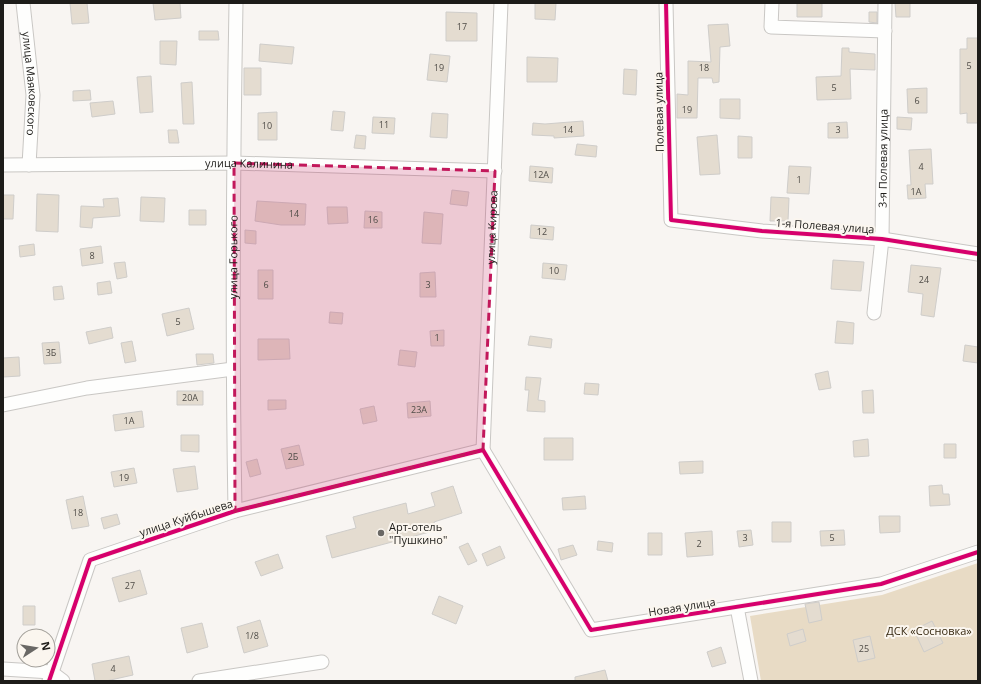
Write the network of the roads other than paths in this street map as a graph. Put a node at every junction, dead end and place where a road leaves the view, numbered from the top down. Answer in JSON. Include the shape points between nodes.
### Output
{"nodes":[{"id":1,"x":23,"y":3,"type":"edge"},
{"id":2,"x":236,"y":3,"type":"edge"},
{"id":3,"x":501,"y":3,"type":"edge"},
{"id":4,"x":666,"y":3,"type":"edge"},
{"id":5,"x":772,"y":3,"type":"edge"},
{"id":6,"x":885,"y":3,"type":"edge"},
{"id":7,"x":885,"y":31,"type":"junction"},
{"id":8,"x":234,"y":163,"type":"junction"},
{"id":9,"x":3,"y":165,"type":"edge"},
{"id":10,"x":29,"y":165,"type":"junction"},
{"id":11,"x":495,"y":171,"type":"junction"},
{"id":12,"x":671,"y":220,"type":"joint"},
{"id":13,"x":882,"y":239,"type":"junction"},
{"id":14,"x":978,"y":254,"type":"edge"},
{"id":15,"x":874,"y":313,"type":"dead end"},
{"id":16,"x":233,"y":369,"type":"junction"},
{"id":17,"x":3,"y":405,"type":"edge"},
{"id":18,"x":483,"y":450,"type":"junction"},
{"id":19,"x":235,"y":511,"type":"junction"},
{"id":20,"x":978,"y":552,"type":"edge"},
{"id":21,"x":737,"y":607,"type":"junction"},
{"id":22,"x":322,"y":662,"type":"dead end"},
{"id":23,"x":3,"y":669,"type":"edge"},
{"id":24,"x":50,"y":677,"type":"edge"},
{"id":25,"x":63,"y":681,"type":"edge"},
{"id":26,"x":199,"y":681,"type":"edge"},
{"id":27,"x":751,"y":681,"type":"edge"}],
"edges":[{"from":1,"to":10,"type":"street","name":"улица Маяковского","via":[[33,95]]},
{"from":2,"to":8,"type":"street","name":"улица Горького"},
{"from":3,"to":11,"type":"street","name":"улица Кирова"},
{"from":4,"to":12,"type":"street","name":"Полевая улица"},
{"from":5,"to":7,"type":"street","via":[[771,27]]},
{"from":6,"to":7,"type":"street","name":"3-я Полевая улица"},
{"from":7,"to":13,"type":"street","name":"3-я Полевая улица"},
{"from":8,"to":10,"type":"street","name":"улица Калинина"},
{"from":8,"to":11,"type":"street","name":"улица Калинина"},
{"from":8,"to":16,"type":"street","name":"улица Горького"},
{"from":9,"to":10,"type":"street","name":"улица Калинина"},
{"from":11,"to":18,"type":"street","name":"улица Кирова"},
{"from":12,"to":13,"type":"street","name":"1-я Полевая улица"},
{"from":13,"to":14,"type":"street","name":"1-я Полевая улица"},
{"from":13,"to":15,"type":"street","name":"3-я Полевая улица"},
{"from":16,"to":17,"type":"street","via":[[87,388]]},
{"from":16,"to":19,"type":"street","name":"улица Горького"},
{"from":18,"to":19,"type":"street","name":"улица Куйбышева"},
{"from":18,"to":21,"type":"street","name":"Новая улица","via":[[591,630]]},
{"from":19,"to":24,"type":"street","name":"улица Куйбышева","via":[[90,560]]},
{"from":20,"to":21,"type":"street","name":"Новая улица","via":[[881,584]]},
{"from":21,"to":27,"type":"street"},
{"from":22,"to":26,"type":"street"},
{"from":23,"to":24,"type":"street"},
{"from":24,"to":25,"type":"street"}]}
